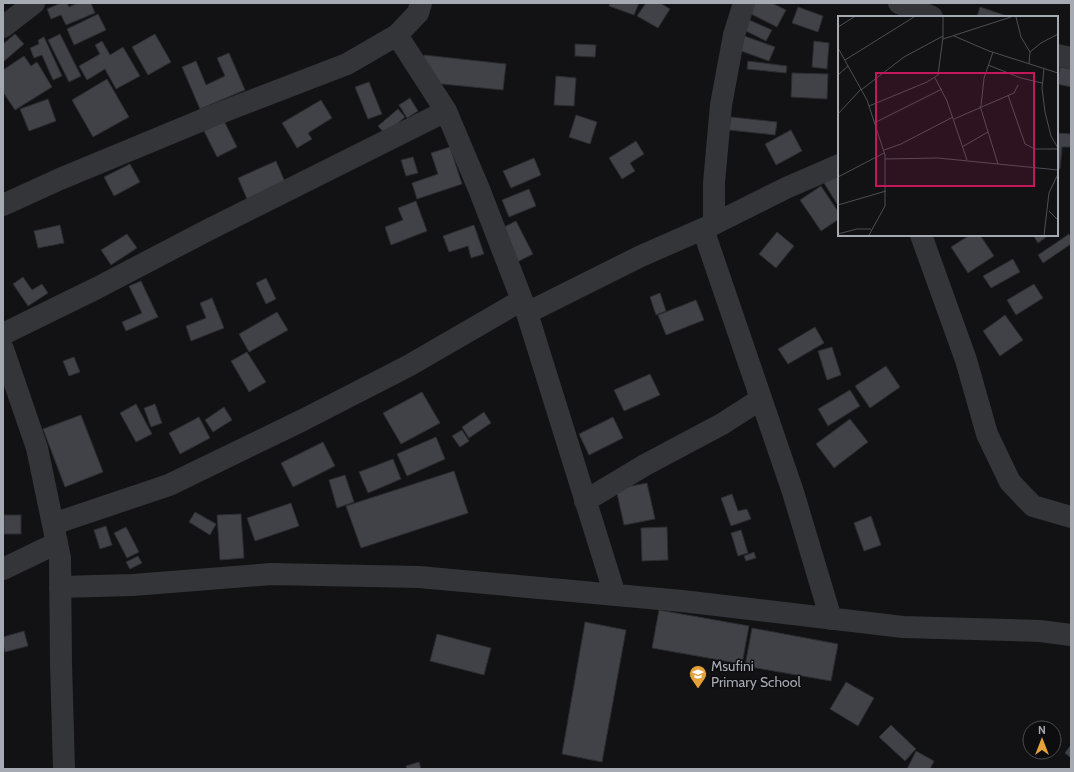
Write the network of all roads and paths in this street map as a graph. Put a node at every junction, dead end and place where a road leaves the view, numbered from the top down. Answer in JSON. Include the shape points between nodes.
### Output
{"nodes":[{"id":1,"x":34,"y":3,"type":"edge"},
{"id":2,"x":421,"y":3,"type":"edge"},
{"id":3,"x":744,"y":3,"type":"edge"},
{"id":4,"x":899,"y":3,"type":"edge"},
{"id":5,"x":930,"y":16,"type":"edge"},
{"id":6,"x":3,"y":27,"type":"edge"},
{"id":7,"x":397,"y":35,"type":"junction"},
{"id":8,"x":1058,"y":55,"type":"edge"},
{"id":9,"x":1071,"y":58,"type":"edge"},
{"id":10,"x":446,"y":111,"type":"junction"},
{"id":11,"x":838,"y":165,"type":"edge"},
{"id":12,"x":3,"y":205,"type":"edge"},
{"id":13,"x":708,"y":226,"type":"junction"},
{"id":14,"x":921,"y":236,"type":"edge"},
{"id":15,"x":524,"y":306,"type":"junction"},
{"id":16,"x":3,"y":334,"type":"edge"},
{"id":17,"x":3,"y":350,"type":"edge"},
{"id":18,"x":761,"y":399,"type":"junction"},
{"id":19,"x":585,"y":501,"type":"junction"},
{"id":20,"x":1071,"y":517,"type":"edge"},
{"id":21,"x":55,"y":533,"type":"junction"},
{"id":22,"x":3,"y":569,"type":"edge"},
{"id":23,"x":60,"y":587,"type":"junction"},
{"id":24,"x":615,"y":595,"type":"junction"},
{"id":25,"x":831,"y":619,"type":"junction"},
{"id":26,"x":1071,"y":634,"type":"edge"},
{"id":27,"x":64,"y":769,"type":"edge"}],
"edges":[{"from":1,"to":6,"type":"street"},
{"from":2,"to":7,"type":"street","via":[[418,13]]},
{"from":3,"to":13,"type":"street","via":[[734,35],[721,105]]},
{"from":4,"to":5,"type":"street"},
{"from":7,"to":10,"type":"street"},
{"from":7,"to":12,"type":"street","via":[[347,64],[169,134]]},
{"from":8,"to":9,"type":"street"},
{"from":10,"to":15,"type":"street"},
{"from":10,"to":16,"type":"street"},
{"from":11,"to":13,"type":"street"},
{"from":13,"to":15,"type":"street"},
{"from":13,"to":18,"type":"street"},
{"from":14,"to":20,"type":"street","via":[[966,360],[987,434],[1010,482],[1033,506]]},
{"from":15,"to":19,"type":"street"},
{"from":15,"to":21,"type":"street","via":[[303,420],[169,485]]},
{"from":17,"to":21,"type":"street","via":[[37,448]]},
{"from":18,"to":19,"type":"street","via":[[722,424]]},
{"from":18,"to":25,"type":"street","via":[[793,492]]},
{"from":19,"to":24,"type":"street"},
{"from":21,"to":22,"type":"street"},
{"from":21,"to":23,"type":"street","via":[[60,558]]},
{"from":23,"to":24,"type":"street","via":[[133,585],[271,574],[419,577]]},
{"from":23,"to":27,"type":"street"},
{"from":24,"to":25,"type":"street"},
{"from":25,"to":26,"type":"street","via":[[903,627]]}]}
